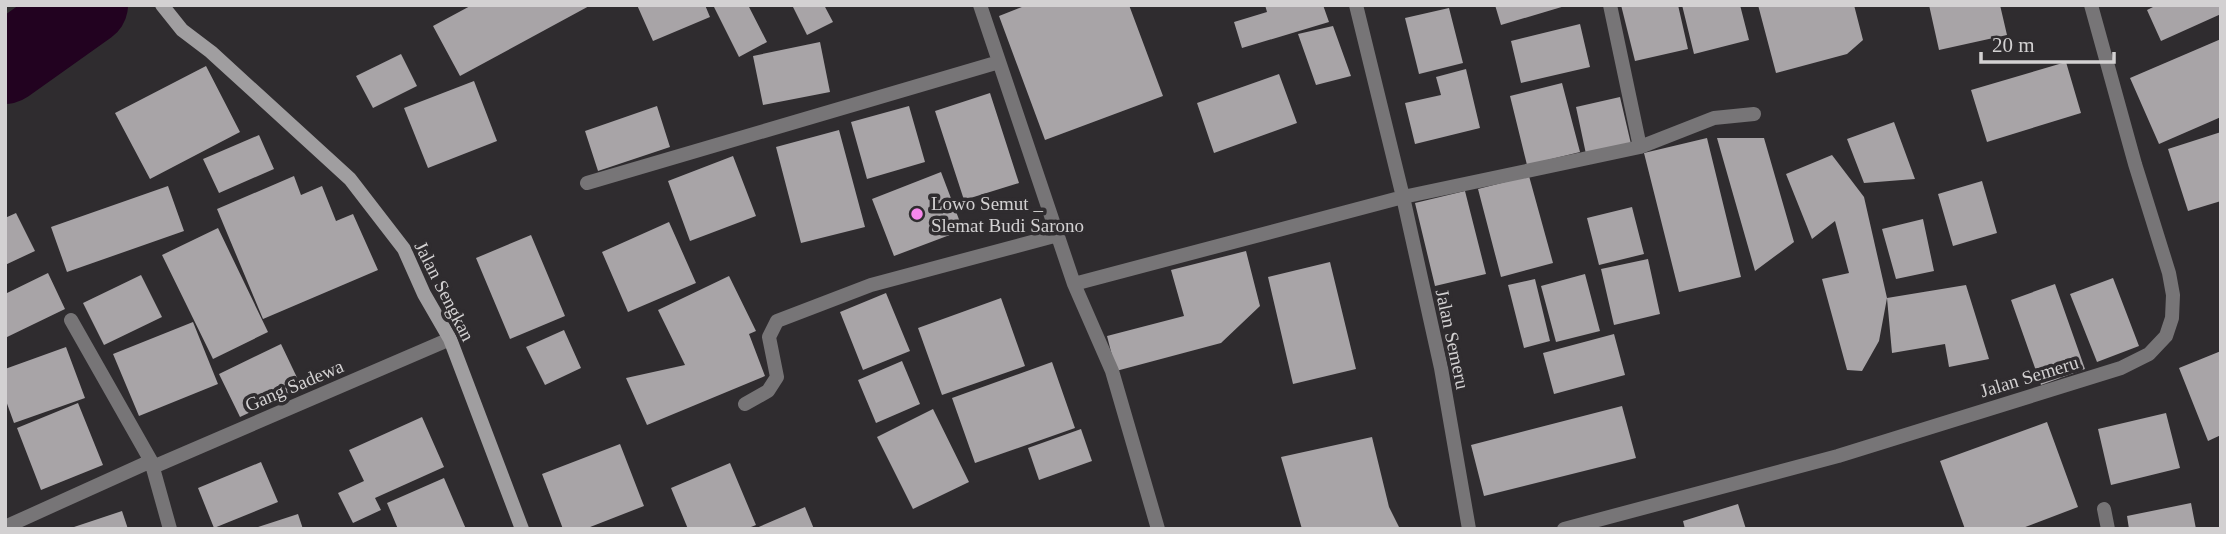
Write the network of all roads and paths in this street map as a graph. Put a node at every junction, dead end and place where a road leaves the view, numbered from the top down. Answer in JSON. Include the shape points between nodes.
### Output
{"nodes":[{"id":1,"x":162,"y":5,"type":"edge"},
{"id":2,"x":980,"y":5,"type":"edge"},
{"id":3,"x":1356,"y":5,"type":"edge"},
{"id":4,"x":1610,"y":5,"type":"edge"},
{"id":5,"x":2091,"y":5,"type":"edge"},
{"id":6,"x":999,"y":62,"type":"junction"},
{"id":7,"x":1754,"y":114,"type":"dead end"},
{"id":8,"x":1640,"y":147,"type":"junction"},
{"id":9,"x":587,"y":183,"type":"dead end"},
{"id":10,"x":1403,"y":197,"type":"junction"},
{"id":11,"x":1058,"y":235,"type":"junction"},
{"id":12,"x":1074,"y":284,"type":"junction"},
{"id":13,"x":71,"y":320,"type":"dead end"},
{"id":14,"x":450,"y":339,"type":"junction"},
{"id":15,"x":745,"y":404,"type":"dead end"},
{"id":16,"x":152,"y":464,"type":"junction"},
{"id":17,"x":2104,"y":509,"type":"dead end"},
{"id":18,"x":5,"y":527,"type":"edge"},
{"id":19,"x":170,"y":529,"type":"edge"},
{"id":20,"x":522,"y":529,"type":"edge"},
{"id":21,"x":1158,"y":529,"type":"edge"},
{"id":22,"x":1469,"y":529,"type":"edge"},
{"id":23,"x":1564,"y":529,"type":"edge"},
{"id":24,"x":2108,"y":529,"type":"edge"}],
"edges":[{"from":1,"to":14,"type":"main road","name":"Jalan Sengkan","via":[[182,30],[350,179],[404,249]]},
{"from":2,"to":6,"type":"street"},
{"from":3,"to":10,"type":"street","name":"Jalan Semeru"},
{"from":4,"to":8,"type":"street"},
{"from":5,"to":23,"type":"street","name":"Jalan Semeru","via":[[2174,295],[2172,318],[2157,347],[2121,368],[1838,456]]},
{"from":6,"to":9,"type":"street"},
{"from":6,"to":11,"type":"street"},
{"from":7,"to":8,"type":"street","via":[[1714,118]]},
{"from":8,"to":10,"type":"street"},
{"from":10,"to":12,"type":"street"},
{"from":10,"to":22,"type":"street","name":"Jalan Semeru","via":[[1441,368]]},
{"from":11,"to":12,"type":"street"},
{"from":11,"to":15,"type":"street","via":[[870,285],[777,321],[769,337],[777,377],[768,391]]},
{"from":12,"to":21,"type":"street","via":[[1112,371]]},
{"from":13,"to":16,"type":"street"},
{"from":14,"to":16,"type":"street","name":"Gang Sadewa"},
{"from":14,"to":20,"type":"main road","name":"Jalan Sengkan"},
{"from":16,"to":18,"type":"street","name":"Gang Sadewa"},
{"from":16,"to":19,"type":"street"},
{"from":17,"to":24,"type":"street"}]}
